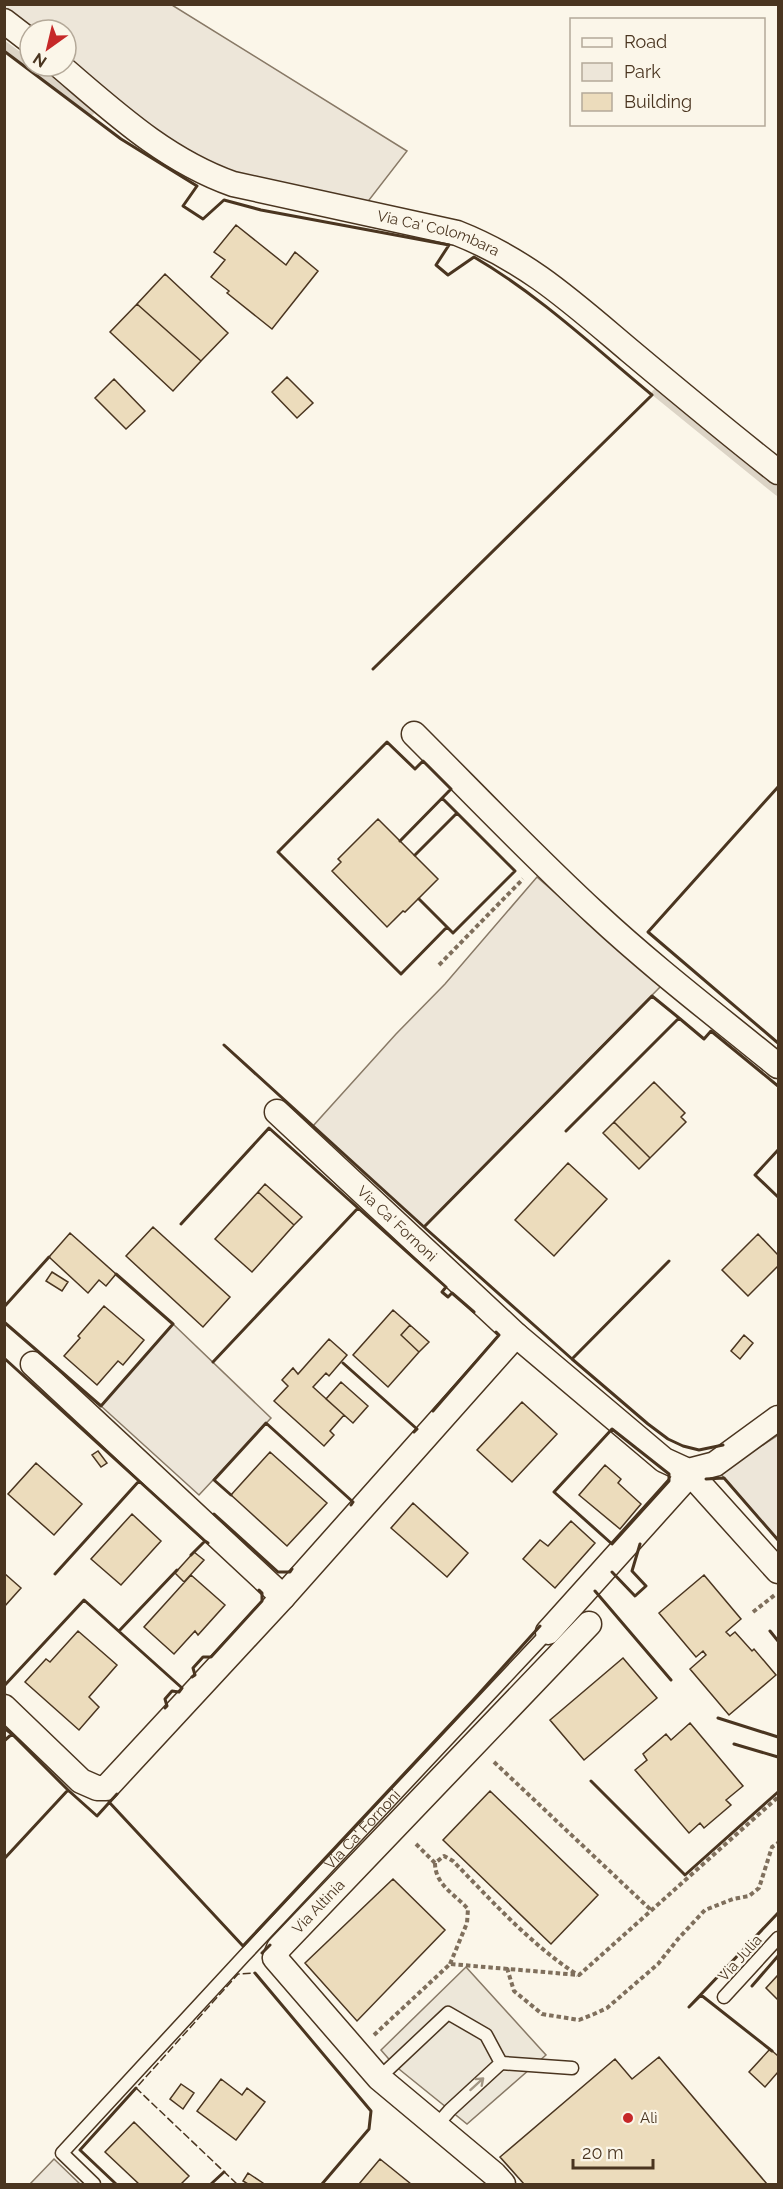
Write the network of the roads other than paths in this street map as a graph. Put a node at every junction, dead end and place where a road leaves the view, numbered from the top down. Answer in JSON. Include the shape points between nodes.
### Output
{"nodes":[{"id":1,"x":4,"y":21,"type":"edge"},
{"id":2,"x":18,"y":31,"type":"edge"},
{"id":3,"x":74,"y":78,"type":"edge"},
{"id":4,"x":778,"y":472,"type":"edge"},
{"id":5,"x":414,"y":734,"type":"dead end"},
{"id":6,"x":778,"y":1066,"type":"edge"},
{"id":7,"x":277,"y":1112,"type":"dead end"},
{"id":8,"x":516,"y":1335,"type":"junction"},
{"id":9,"x":33,"y":1364,"type":"dead end"},
{"id":10,"x":778,"y":1418,"type":"edge"},
{"id":11,"x":688,"y":1471,"type":"junction"},
{"id":12,"x":778,"y":1571,"type":"edge"},
{"id":13,"x":283,"y":1597,"type":"junction"},
{"id":14,"x":589,"y":1624,"type":"dead end"},
{"id":15,"x":548,"y":1632,"type":"joint"},
{"id":16,"x":4,"y":1707,"type":"edge"},
{"id":17,"x":778,"y":1938,"type":"edge"},
{"id":18,"x":724,"y":1997,"type":"dead end"},
{"id":19,"x":501,"y":2063,"type":"junction"},
{"id":20,"x":572,"y":2067,"type":"dead end"},
{"id":21,"x":379,"y":2078,"type":"junction"},
{"id":22,"x":436,"y":2126,"type":"junction"},
{"id":23,"x":94,"y":2184,"type":"edge"},
{"id":24,"x":503,"y":2184,"type":"edge"}],
"edges":[{"from":1,"to":2,"type":"street"},
{"from":3,"to":4,"type":"street","name":"Via Ca' Colombara","via":[[141,134],[208,175],[233,184],[457,233],[515,260],[561,293]]},
{"from":5,"to":6,"type":"street","via":[[540,861],[651,962]]},
{"from":7,"to":8,"type":"street","name":"Via Ca' Fornoni"},
{"from":8,"to":11,"type":"street","name":"Via Ca' Fornoni","via":[[664,1460]]},
{"from":8,"to":13,"type":"street"},
{"from":9,"to":13,"type":"street"},
{"from":10,"to":11,"type":"street","via":[[715,1464]]},
{"from":11,"to":12,"type":"street","name":"Via Ca' Fornoni"},
{"from":11,"to":15,"type":"street","name":"Via Ca' Fornoni","via":[[682,1483]]},
{"from":13,"to":16,"type":"street","via":[[106,1788],[81,1781]]},
{"from":14,"to":21,"type":"street","name":"Via Altinia","via":[[279,1948],[275,1958]]},
{"from":15,"to":23,"type":"lane","name":"Via Ca' Fornoni","via":[[62,2153]]},
{"from":17,"to":18,"type":"lane","name":"Via Julia"},
{"from":19,"to":20,"type":"lane"},
{"from":19,"to":21,"type":"lane","via":[[486,2036],[448,2013]]},
{"from":22,"to":19,"type":"lane","one_way":true},
{"from":21,"to":22,"type":"street","name":"Via Altinia"},
{"from":22,"to":24,"type":"street","name":"Via Altinia"}]}
